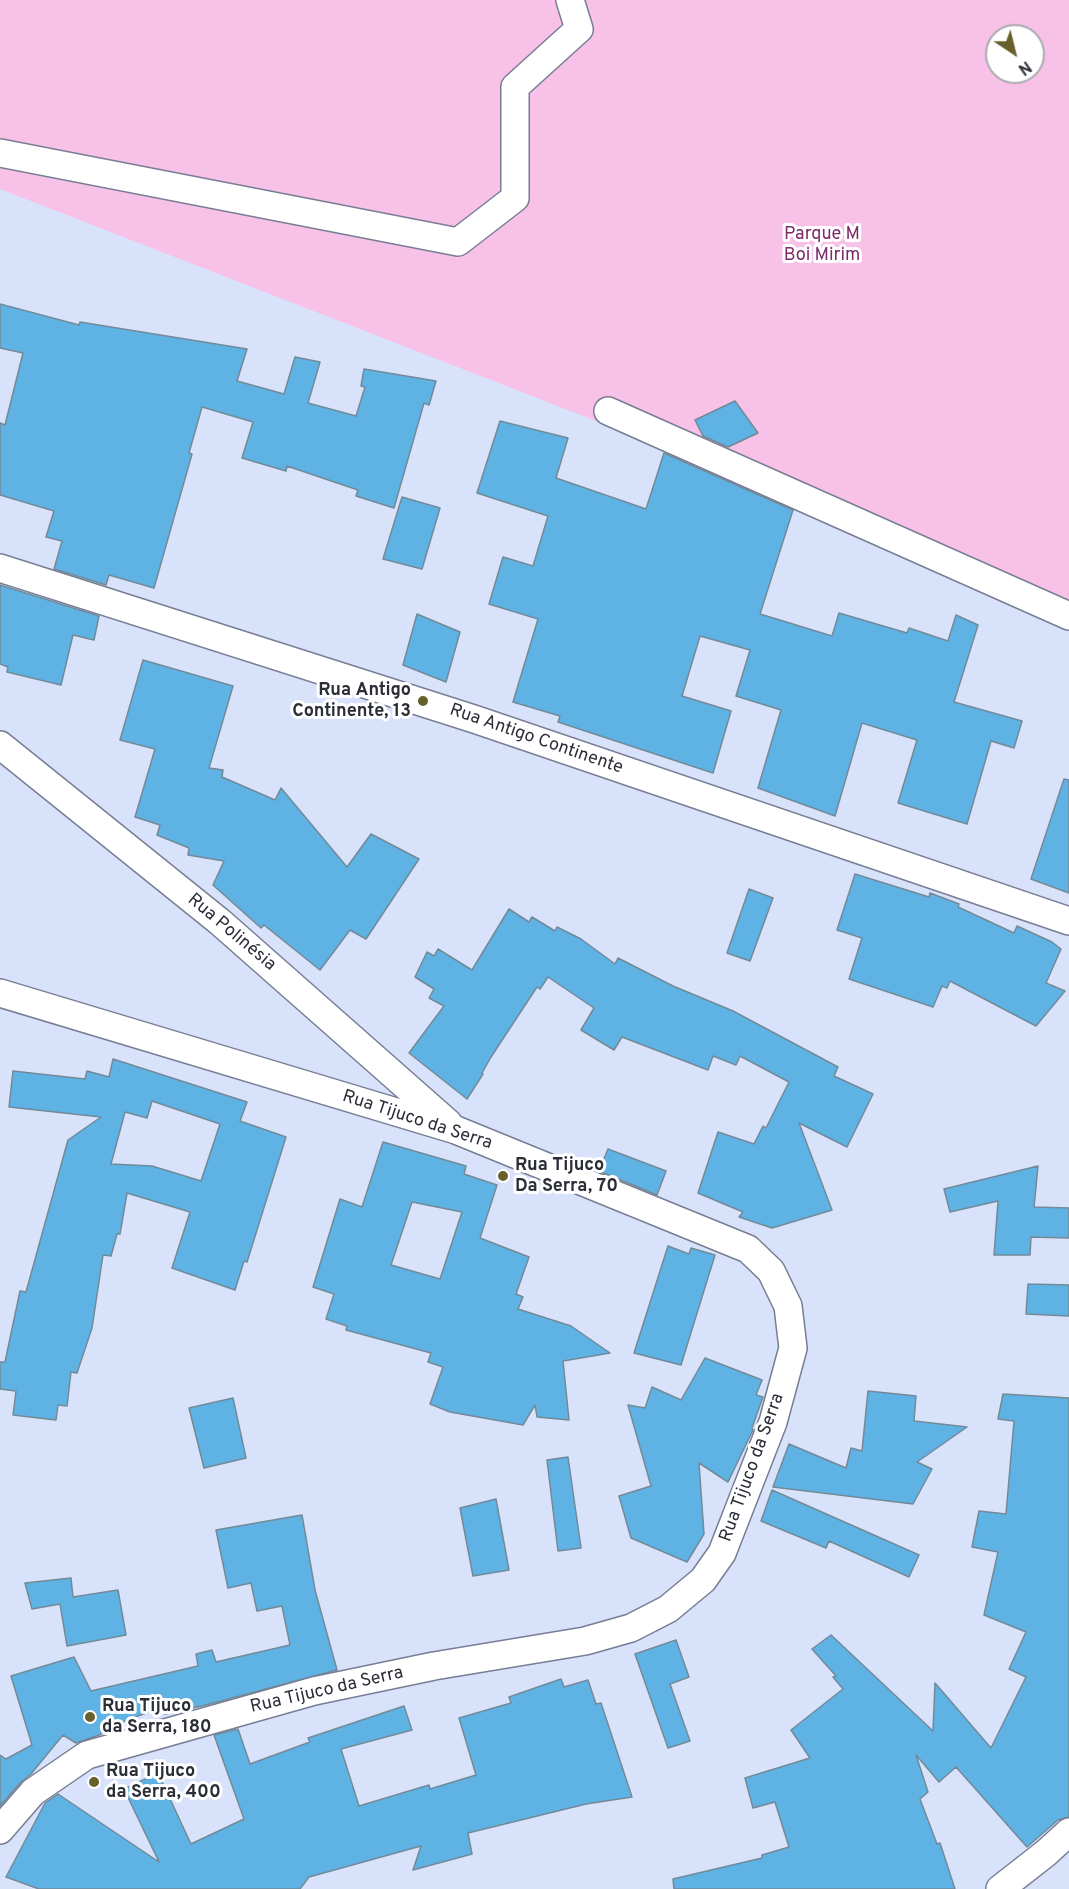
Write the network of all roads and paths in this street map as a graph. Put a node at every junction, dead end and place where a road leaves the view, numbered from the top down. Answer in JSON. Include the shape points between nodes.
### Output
{"nodes":[{"id":1,"x":570,"y":0,"type":"edge"},
{"id":2,"x":0,"y":153,"type":"edge"},
{"id":3,"x":608,"y":411,"type":"dead end"},
{"id":4,"x":0,"y":568,"type":"edge"},
{"id":5,"x":1069,"y":616,"type":"edge"},
{"id":6,"x":0,"y":745,"type":"edge"},
{"id":7,"x":1069,"y":921,"type":"edge"},
{"id":8,"x":0,"y":993,"type":"edge"},
{"id":9,"x":456,"y":1130,"type":"junction"},
{"id":10,"x":0,"y":1830,"type":"edge"},
{"id":11,"x":1069,"y":1832,"type":"edge"},
{"id":12,"x":1000,"y":1889,"type":"edge"}],
"edges":[{"from":1,"to":2,"type":"street","via":[[579,29],[515,87],[515,198],[458,242]]},
{"from":3,"to":5,"type":"street"},
{"from":4,"to":7,"type":"street","name":"Rua Antigo Continente","via":[[474,719]]},
{"from":6,"to":9,"type":"street","name":"Rua Polinésia","via":[[220,922]]},
{"from":8,"to":9,"type":"street","name":"Rua Tijuco da Serra"},
{"from":9,"to":10,"type":"street","name":"Rua Tijuco da Serra","via":[[748,1249],[771,1271],[788,1306],[793,1348],[773,1422],[722,1553],[702,1580],[668,1609],[631,1628],[585,1641],[314,1691],[87,1755],[33,1792]]},
{"from":11,"to":12,"type":"street"}]}
